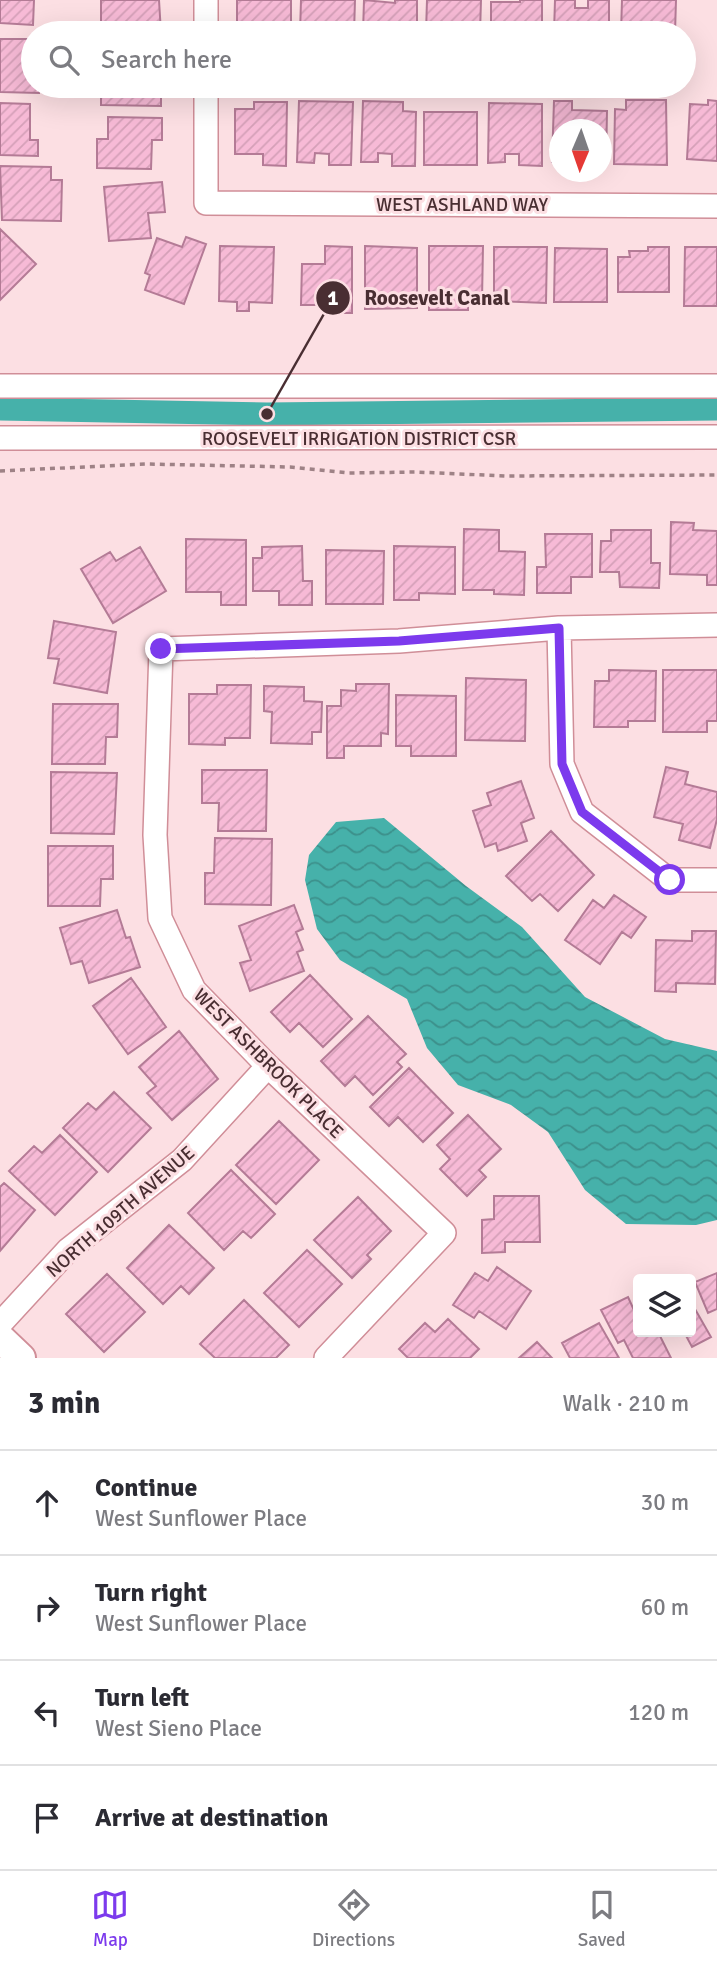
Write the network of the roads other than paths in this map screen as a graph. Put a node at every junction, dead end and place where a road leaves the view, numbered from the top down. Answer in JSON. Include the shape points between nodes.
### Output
{"nodes":[{"id":1,"x":206,"y":0,"type":"edge"},
{"id":2,"x":206,"y":21,"type":"edge"},
{"id":3,"x":206,"y":98,"type":"edge"},
{"id":4,"x":717,"y":206,"type":"edge"},
{"id":5,"x":0,"y":386,"type":"edge"},
{"id":6,"x":717,"y":386,"type":"edge"},
{"id":7,"x":717,"y":437,"type":"edge"},
{"id":8,"x":0,"y":438,"type":"edge"},
{"id":9,"x":717,"y":625,"type":"edge"},
{"id":10,"x":559,"y":628,"type":"junction"},
{"id":11,"x":717,"y":880,"type":"edge"},
{"id":12,"x":268,"y":1066,"type":"junction"},
{"id":13,"x":0,"y":1324,"type":"edge"},
{"id":14,"x":0,"y":1338,"type":"edge"},
{"id":15,"x":21,"y":1358,"type":"edge"},
{"id":16,"x":326,"y":1358,"type":"edge"}],
"edges":[{"from":1,"to":2,"type":"street"},
{"from":3,"to":4,"type":"street","name":"WEST ASHLAND WAY","via":[[206,202]]},
{"from":5,"to":6,"type":"street"},
{"from":7,"to":8,"type":"street","name":"ROOSEVELT IRRIGATION DISTRICT CSR"},
{"from":9,"to":10,"type":"street"},
{"from":10,"to":11,"type":"street","via":[[562,764],[582,812],[670,880]]},
{"from":10,"to":12,"type":"street","name":"WEST ASHBROOK PLACE","via":[[399,641],[161,649],[155,835],[160,918],[194,989]]},
{"from":12,"to":13,"type":"street","name":"NORTH 109TH AVENUE","via":[[182,1160],[68,1250]]},
{"from":12,"to":16,"type":"street","name":"WEST ASHBROOK PLACE","via":[[444,1234]]},
{"from":14,"to":15,"type":"street"}]}
